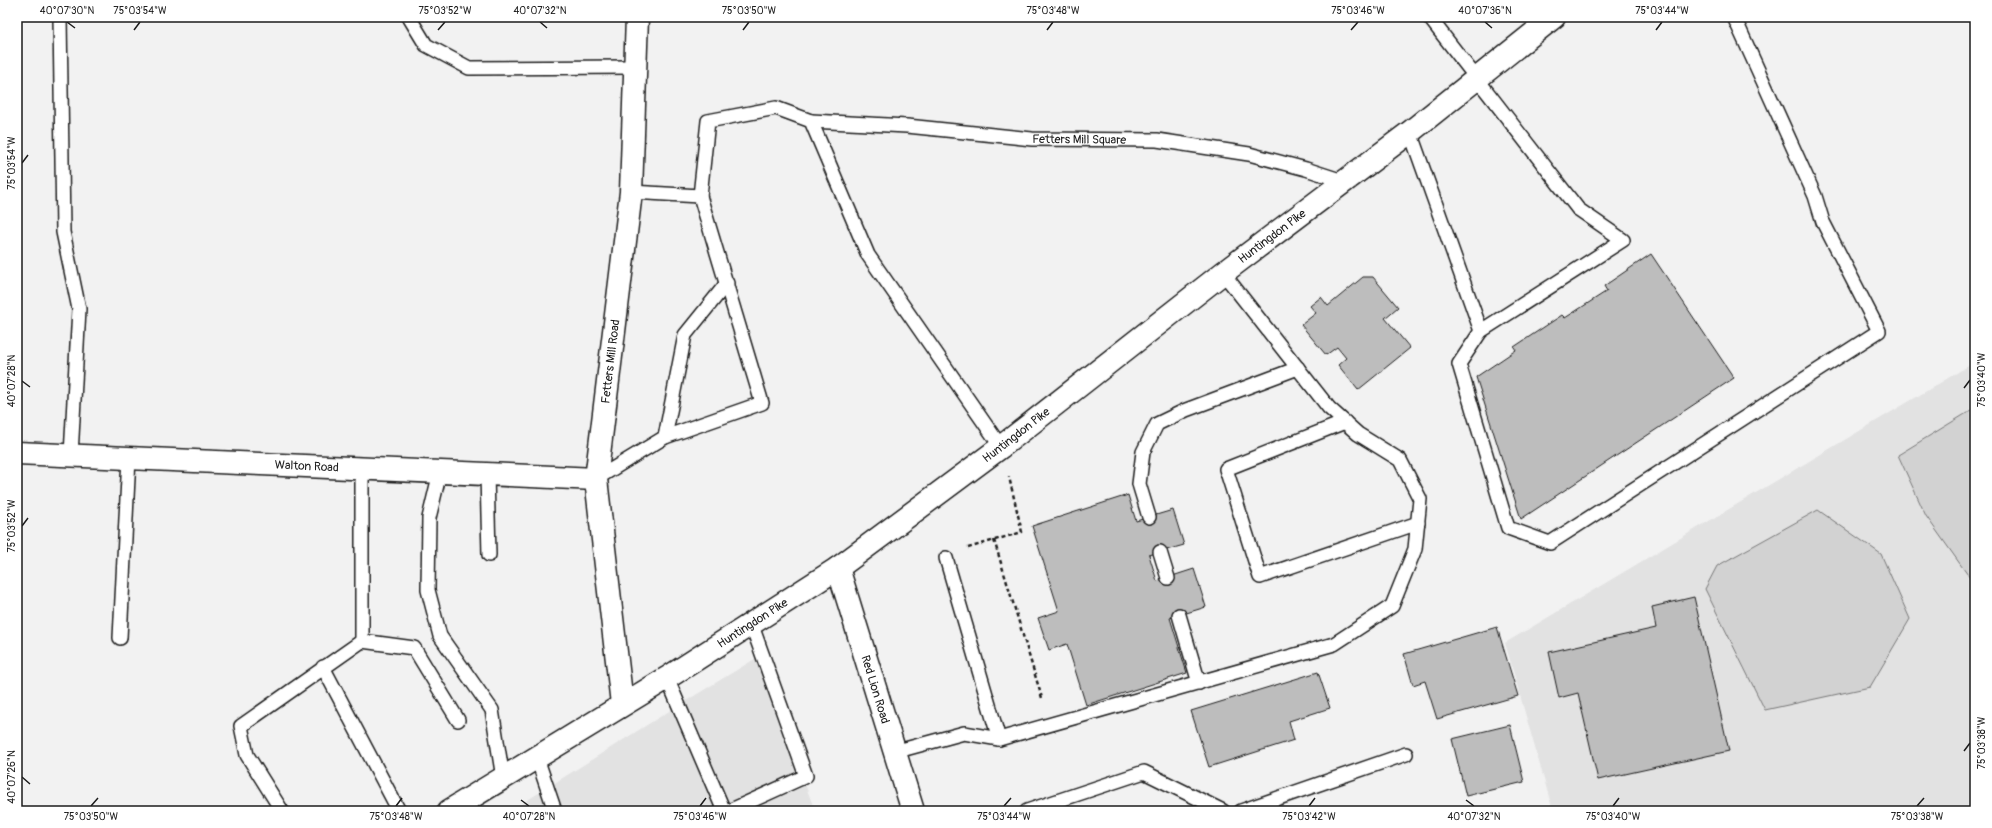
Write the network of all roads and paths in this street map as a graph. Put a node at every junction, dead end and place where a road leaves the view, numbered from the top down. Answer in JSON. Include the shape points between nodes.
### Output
{"nodes":[{"id":1,"x":60,"y":17,"type":"edge"},
{"id":2,"x":409,"y":17,"type":"edge"},
{"id":3,"x":637,"y":17,"type":"edge"},
{"id":4,"x":1429,"y":17,"type":"edge"},
{"id":5,"x":1554,"y":17,"type":"edge"},
{"id":6,"x":1734,"y":17,"type":"edge"},
{"id":7,"x":635,"y":67,"type":"junction"},
{"id":8,"x":1478,"y":77,"type":"junction"},
{"id":9,"x":811,"y":121,"type":"junction"},
{"id":10,"x":1410,"y":132,"type":"junction"},
{"id":11,"x":1343,"y":182,"type":"junction"},
{"id":12,"x":631,"y":192,"type":"junction"},
{"id":13,"x":700,"y":196,"type":"junction"},
{"id":14,"x":1223,"y":273,"type":"junction"},
{"id":15,"x":727,"y":283,"type":"junction"},
{"id":16,"x":1481,"y":331,"type":"junction"},
{"id":17,"x":1298,"y":368,"type":"junction"},
{"id":18,"x":1345,"y":422,"type":"junction"},
{"id":19,"x":665,"y":437,"type":"junction"},
{"id":20,"x":1001,"y":447,"type":"junction"},
{"id":21,"x":17,"y":452,"type":"edge"},
{"id":22,"x":72,"y":455,"type":"junction"},
{"id":23,"x":129,"y":458,"type":"junction"},
{"id":24,"x":362,"y":469,"type":"junction"},
{"id":25,"x":440,"y":472,"type":"junction"},
{"id":26,"x":487,"y":474,"type":"junction"},
{"id":27,"x":1008,"y":476,"type":"dead end"},
{"id":28,"x":596,"y":479,"type":"junction"},
{"id":29,"x":1149,"y":517,"type":"dead end"},
{"id":30,"x":1418,"y":523,"type":"junction"},
{"id":31,"x":994,"y":540,"type":"junction"},
{"id":32,"x":964,"y":549,"type":"dead end"},
{"id":33,"x":1160,"y":552,"type":"dead end"},
{"id":34,"x":489,"y":555,"type":"dead end"},
{"id":35,"x":946,"y":558,"type":"dead end"},
{"id":36,"x":838,"y":568,"type":"junction"},
{"id":37,"x":1168,"y":578,"type":"dead end"},
{"id":38,"x":1179,"y":615,"type":"dead end"},
{"id":39,"x":751,"y":623,"type":"junction"},
{"id":40,"x":120,"y":638,"type":"dead end"},
{"id":41,"x":362,"y":641,"type":"junction"},
{"id":42,"x":324,"y":668,"type":"junction"},
{"id":43,"x":667,"y":678,"type":"junction"},
{"id":44,"x":1199,"y":683,"type":"junction"},
{"id":45,"x":1042,"y":698,"type":"dead end"},
{"id":46,"x":622,"y":704,"type":"junction"},
{"id":47,"x":458,"y":720,"type":"dead end"},
{"id":48,"x":999,"y":739,"type":"junction"},
{"id":49,"x":894,"y":752,"type":"junction"},
{"id":50,"x":1406,"y":754,"type":"dead end"},
{"id":51,"x":537,"y":758,"type":"junction"},
{"id":52,"x":503,"y":778,"type":"junction"},
{"id":53,"x":282,"y":811,"type":"edge"},
{"id":54,"x":399,"y":811,"type":"edge"},
{"id":55,"x":449,"y":811,"type":"edge"},
{"id":56,"x":556,"y":811,"type":"edge"},
{"id":57,"x":724,"y":811,"type":"edge"},
{"id":58,"x":729,"y":811,"type":"edge"},
{"id":59,"x":913,"y":811,"type":"edge"},
{"id":60,"x":1027,"y":811,"type":"edge"},
{"id":61,"x":1223,"y":811,"type":"edge"},
{"id":62,"x":1241,"y":811,"type":"edge"}],
"edges":[{"from":1,"to":22,"type":"lane","via":[[63,232],[80,309]]},
{"from":2,"to":7,"type":"lane","via":[[426,45],[469,68]]},
{"from":3,"to":7,"type":"main road","name":"Fetters Mill Road"},
{"from":4,"to":8,"type":"lane"},
{"from":5,"to":8,"type":"main road","name":"Huntingdon Pike"},
{"from":6,"to":16,"type":"lane","via":[[1815,196],[1823,222],[1879,330],[1550,544],[1508,528],[1459,364]]},
{"from":7,"to":12,"type":"main road","name":"Fetters Mill Road"},
{"from":8,"to":10,"type":"main road","name":"Huntingdon Pike"},
{"from":8,"to":16,"type":"lane","via":[[1578,209],[1622,240]]},
{"from":9,"to":11,"type":"lane","name":"Fetters Mill Square","via":[[907,126],[1032,139],[1157,140],[1249,154]]},
{"from":9,"to":13,"type":"lane","name":"Fetters Mill Square","via":[[776,108],[708,121]]},
{"from":9,"to":20,"type":"lane","via":[[868,255]]},
{"from":10,"to":11,"type":"main road","name":"Huntingdon Pike"},
{"from":10,"to":16,"type":"lane"},
{"from":11,"to":14,"type":"main road","name":"Huntingdon Pike"},
{"from":12,"to":13,"type":"lane"},
{"from":12,"to":28,"type":"main road","name":"Fetters Mill Road"},
{"from":13,"to":15,"type":"lane"},
{"from":14,"to":17,"type":"lane"},
{"from":14,"to":20,"type":"main road","name":"Huntingdon Pike"},
{"from":15,"to":19,"type":"lane","via":[[685,335]]},
{"from":15,"to":19,"type":"lane","via":[[762,403]]},
{"from":17,"to":18,"type":"lane","via":[[1329,408]]},
{"from":17,"to":29,"type":"lane","via":[[1186,410],[1157,424],[1142,452],[1139,484]]},
{"from":18,"to":30,"type":"lane","via":[[1358,434],[1400,460],[1420,499]]},
{"from":18,"to":30,"type":"lane","via":[[1226,469],[1260,577]]},
{"from":19,"to":28,"type":"lane"},
{"from":20,"to":36,"type":"main road","name":"Huntingdon Pike"},
{"from":21,"to":22,"type":"main road","name":"Walton Road"},
{"from":22,"to":23,"type":"main road","name":"Walton Road"},
{"from":23,"to":24,"type":"main road","name":"Walton Road"},
{"from":23,"to":40,"type":"lane"},
{"from":24,"to":25,"type":"main road","name":"Walton Road"},
{"from":24,"to":41,"type":"lane"},
{"from":25,"to":26,"type":"main road","name":"Walton Road"},
{"from":25,"to":52,"type":"lane","via":[[429,518],[428,590],[440,636],[492,710]]},
{"from":26,"to":28,"type":"main road","name":"Walton Road"},
{"from":26,"to":34,"type":"lane"},
{"from":27,"to":31,"type":"path","via":[[1022,532]]},
{"from":28,"to":46,"type":"main road","name":"Fetters Mill Road"},
{"from":30,"to":44,"type":"lane","via":[[1415,548],[1392,606],[1334,644]]},
{"from":31,"to":32,"type":"path"},
{"from":31,"to":45,"type":"path"},
{"from":33,"to":37,"type":"lane"},
{"from":35,"to":48,"type":"lane"},
{"from":36,"to":39,"type":"main road","name":"Huntingdon Pike"},
{"from":36,"to":49,"type":"main road","name":"Red Lion Road"},
{"from":38,"to":44,"type":"lane"},
{"from":39,"to":43,"type":"main road","name":"Huntingdon Pike"},
{"from":39,"to":58,"type":"lane","via":[[806,776]]},
{"from":41,"to":42,"type":"lane"},
{"from":41,"to":47,"type":"lane","via":[[414,648]]},
{"from":42,"to":53,"type":"lane","via":[[241,726],[247,755]]},
{"from":42,"to":54,"type":"lane"},
{"from":43,"to":46,"type":"main road","name":"Huntingdon Pike"},
{"from":43,"to":57,"type":"lane"},
{"from":44,"to":48,"type":"lane"},
{"from":46,"to":51,"type":"main road","name":"Huntingdon Pike"},
{"from":48,"to":49,"type":"lane","via":[[964,733]]},
{"from":49,"to":59,"type":"main road","name":"Red Lion Road"},
{"from":50,"to":62,"type":"lane"},
{"from":51,"to":52,"type":"main road","name":"Huntingdon Pike"},
{"from":51,"to":56,"type":"lane"},
{"from":52,"to":55,"type":"main road","name":"Huntingdon Pike"},
{"from":60,"to":61,"type":"lane","via":[[1144,772]]}]}
